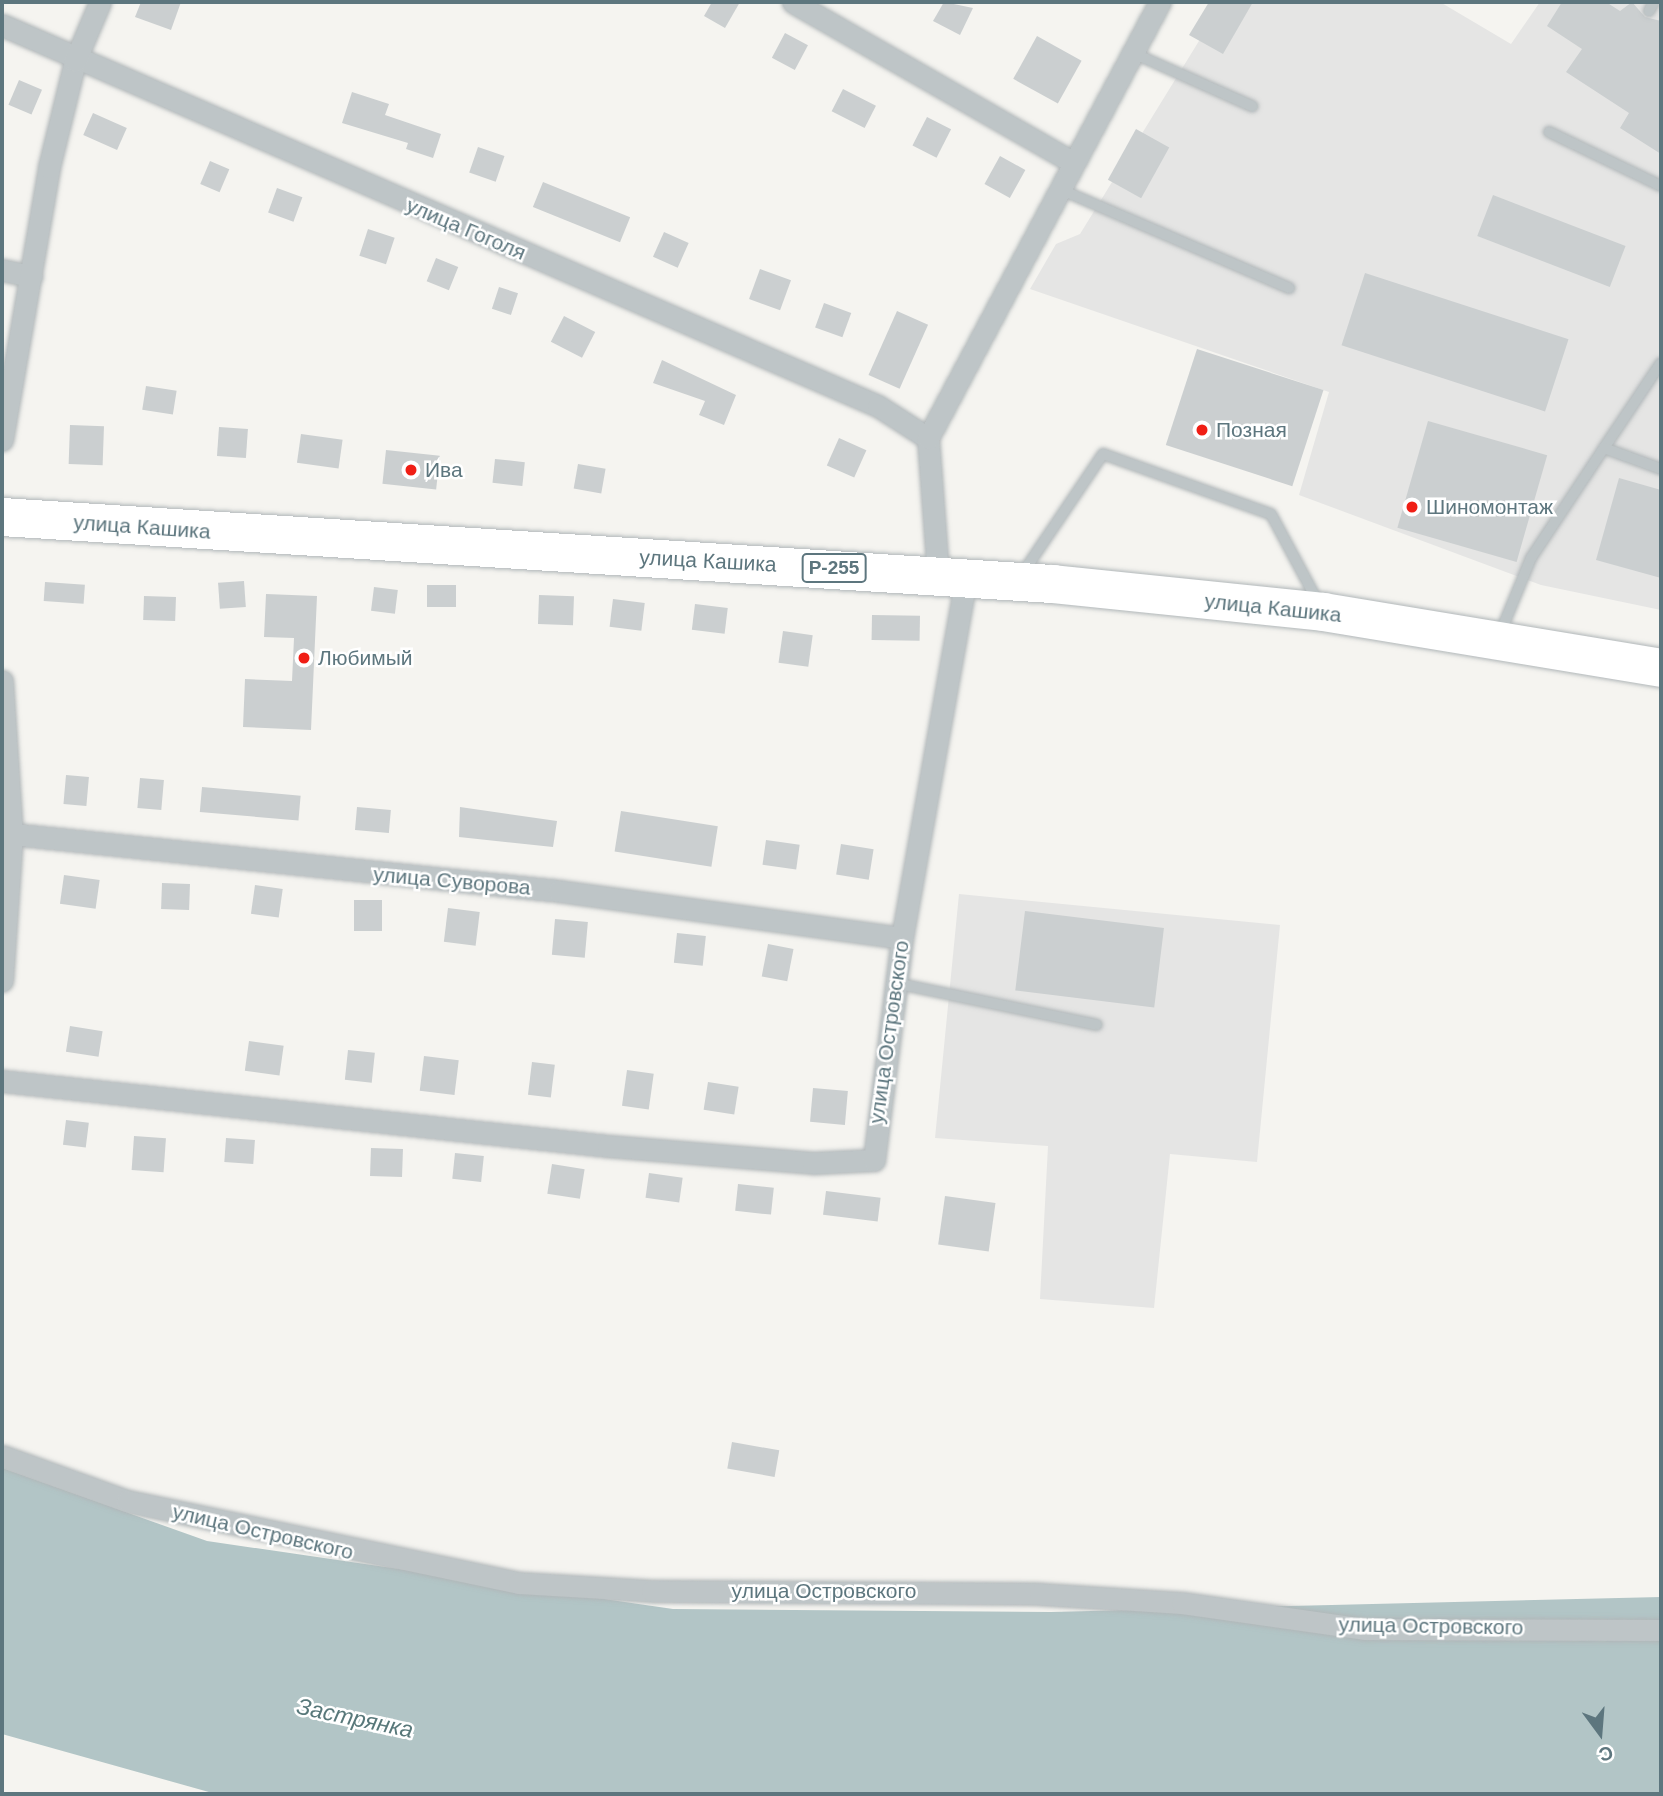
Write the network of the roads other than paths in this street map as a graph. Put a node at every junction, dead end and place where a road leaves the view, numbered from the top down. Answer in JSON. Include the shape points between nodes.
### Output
{"nodes":[{"id":1,"x":100,"y":2,"type":"edge"},
{"id":2,"x":793,"y":2,"type":"edge"},
{"id":3,"x":1160,"y":2,"type":"edge"},
{"id":4,"x":2,"y":25,"type":"edge"},
{"id":5,"x":1130,"y":52,"type":"junction"},
{"id":6,"x":75,"y":61,"type":"junction"},
{"id":7,"x":1252,"y":106,"type":"dead end"},
{"id":8,"x":1549,"y":132,"type":"dead end"},
{"id":9,"x":1072,"y":162,"type":"junction"},
{"id":10,"x":1661,"y":186,"type":"edge"},
{"id":11,"x":1057,"y":188,"type":"junction"},
{"id":12,"x":2,"y":270,"type":"edge"},
{"id":13,"x":31,"y":276,"type":"junction"},
{"id":14,"x":1290,"y":288,"type":"dead end"},
{"id":15,"x":1661,"y":363,"type":"edge"},
{"id":16,"x":928,"y":438,"type":"junction"},
{"id":17,"x":2,"y":440,"type":"edge"},
{"id":18,"x":1604,"y":448,"type":"junction"},
{"id":19,"x":1661,"y":469,"type":"edge"},
{"id":20,"x":2,"y":517,"type":"edge"},
{"id":21,"x":952,"y":577,"type":"junction"},
{"id":22,"x":1016,"y":582,"type":"junction"},
{"id":23,"x":1324,"y":612,"type":"junction"},
{"id":24,"x":1497,"y":638,"type":"junction"},
{"id":25,"x":1661,"y":668,"type":"edge"},
{"id":26,"x":2,"y":681,"type":"edge"},
{"id":27,"x":7,"y":833,"type":"edge"},
{"id":28,"x":902,"y":938,"type":"junction"},
{"id":29,"x":2,"y":981,"type":"edge"},
{"id":30,"x":895,"y":983,"type":"junction"},
{"id":31,"x":1097,"y":1025,"type":"dead end"},
{"id":32,"x":2,"y":1081,"type":"edge"},
{"id":33,"x":2,"y":1456,"type":"edge"},
{"id":34,"x":1661,"y":1630,"type":"edge"}],
"edges":[{"from":1,"to":6,"type":"street"},
{"from":2,"to":9,"type":"street"},
{"from":3,"to":5,"type":"street"},
{"from":4,"to":6,"type":"street","name":"улица Гоголя"},
{"from":5,"to":7,"type":"lane"},
{"from":5,"to":9,"type":"street"},
{"from":6,"to":13,"type":"street"},
{"from":6,"to":16,"type":"street","name":"улица Гоголя","via":[[878,406]]},
{"from":8,"to":10,"type":"lane"},
{"from":9,"to":11,"type":"street"},
{"from":11,"to":14,"type":"lane"},
{"from":11,"to":16,"type":"street"},
{"from":12,"to":13,"type":"street"},
{"from":13,"to":17,"type":"street"},
{"from":15,"to":18,"type":"lane"},
{"from":16,"to":21,"type":"street","name":"улица Островского"},
{"from":18,"to":19,"type":"lane"},
{"from":18,"to":24,"type":"lane","via":[[1531,558]]},
{"from":20,"to":21,"type":"highway","name":"улица Кашика","number":"Р-255"},
{"from":21,"to":22,"type":"highway","name":"улица Кашика","number":"Р-255"},
{"from":21,"to":28,"type":"street","name":"улица Островского"},
{"from":22,"to":23,"type":"highway","name":"улица Кашика","number":"Р-255"},
{"from":22,"to":23,"type":"lane","via":[[1103,454],[1271,514]]},
{"from":23,"to":24,"type":"highway","name":"улица Кашика","number":"Р-255"},
{"from":24,"to":25,"type":"highway","name":"улица Кашика","number":"Р-255"},
{"from":26,"to":27,"type":"street"},
{"from":27,"to":28,"type":"street","name":"улица Суворова","via":[[559,891]]},
{"from":27,"to":29,"type":"street"},
{"from":28,"to":30,"type":"street","name":"улица Островского"},
{"from":30,"to":31,"type":"lane"},
{"from":30,"to":32,"type":"street","name":"улица Островского","via":[[874,1160],[813,1163],[608,1146]]},
{"from":33,"to":34,"type":"street","name":"улица Островского","via":[[127,1501],[519,1583],[652,1591],[1040,1594],[1182,1604],[1364,1629]]}]}
